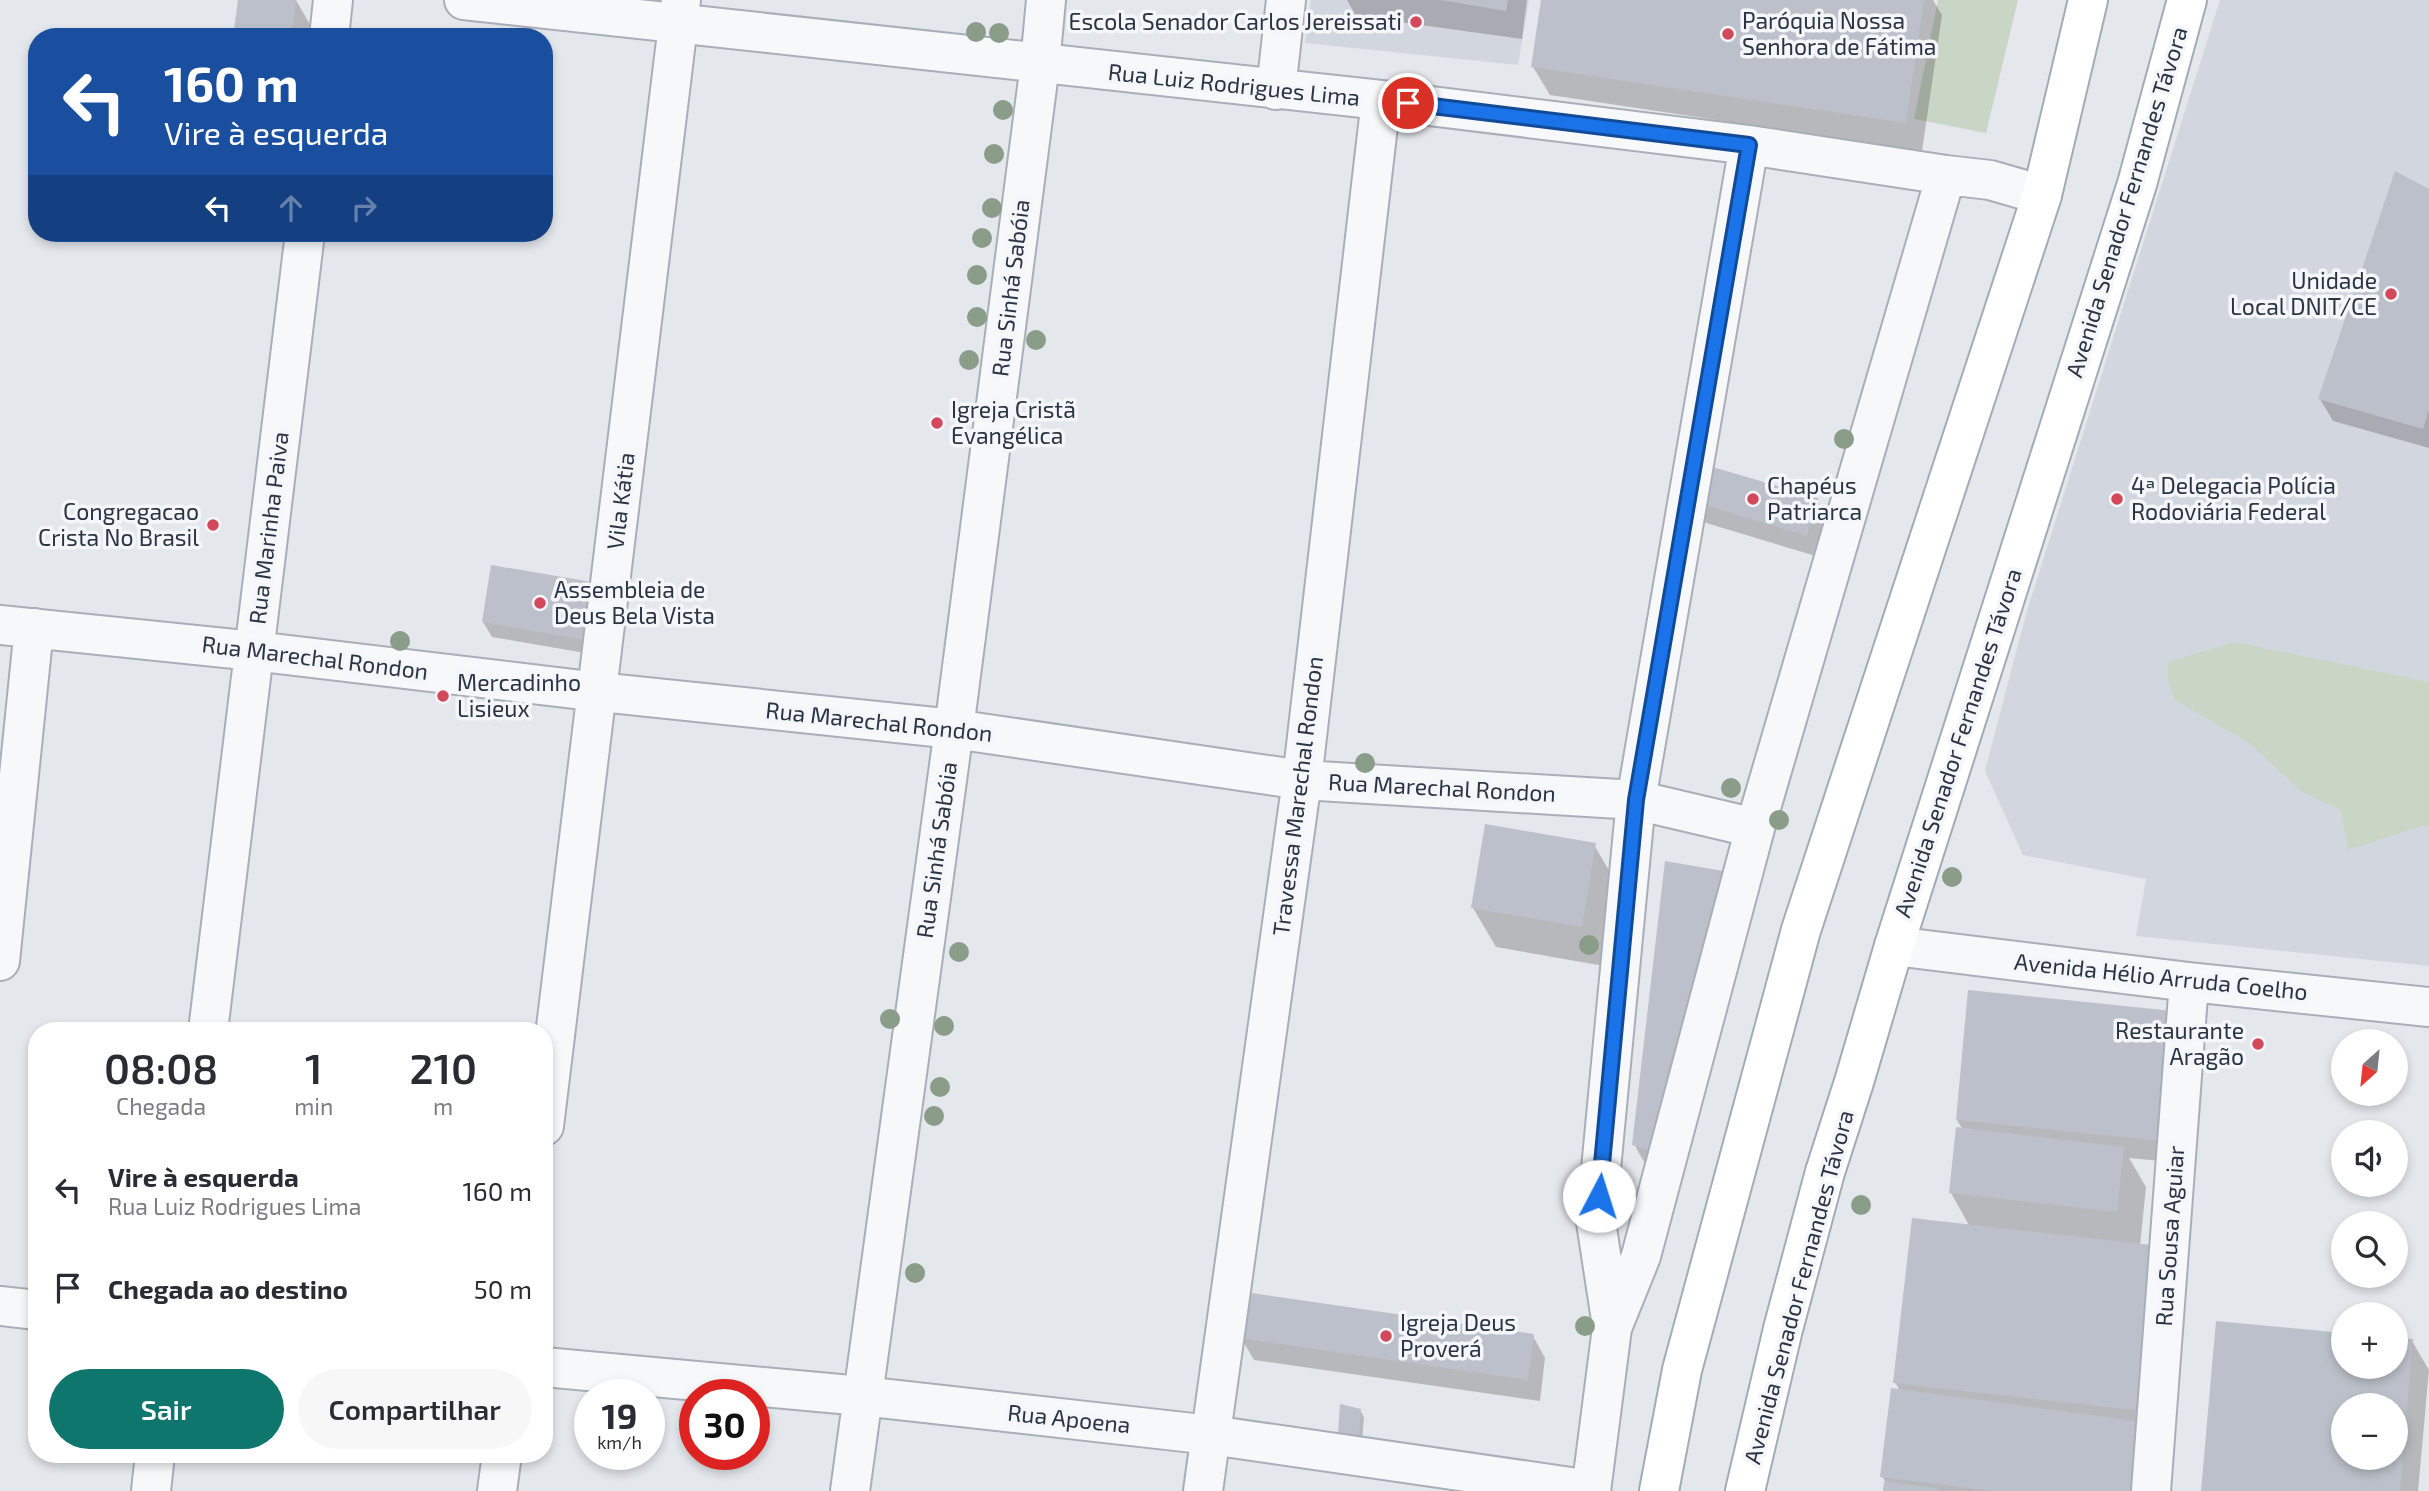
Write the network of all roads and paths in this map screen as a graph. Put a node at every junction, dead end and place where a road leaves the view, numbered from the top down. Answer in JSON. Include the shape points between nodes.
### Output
{"nodes":[{"id":1,"x":333,"y":0,"type":"edge"},
{"id":2,"x":464,"y":0,"type":"edge"},
{"id":3,"x":1046,"y":0,"type":"edge"},
{"id":4,"x":1286,"y":0,"type":"edge"},
{"id":5,"x":2088,"y":0,"type":"edge"},
{"id":6,"x":2188,"y":0,"type":"edge"},
{"id":7,"x":680,"y":11,"type":"edge"},
{"id":8,"x":330,"y":28,"type":"edge"},
{"id":9,"x":1040,"y":64,"type":"junction"},
{"id":10,"x":1276,"y":90,"type":"junction"},
{"id":11,"x":1381,"y":100,"type":"junction"},
{"id":12,"x":1749,"y":145,"type":"junction"},
{"id":13,"x":1946,"y":175,"type":"junction"},
{"id":14,"x":2042,"y":195,"type":"junction"},
{"id":15,"x":304,"y":242,"type":"edge"},
{"id":16,"x":17,"y":626,"type":"edge"},
{"id":17,"x":254,"y":651,"type":"junction"},
{"id":18,"x":598,"y":692,"type":"junction"},
{"id":19,"x":954,"y":729,"type":"junction"},
{"id":20,"x":1302,"y":780,"type":"junction"},
{"id":21,"x":1636,"y":800,"type":"junction"},
{"id":22,"x":1755,"y":828,"type":"junction"},
{"id":23,"x":1894,"y":946,"type":"junction"},
{"id":24,"x":0,"y":961,"type":"edge"},
{"id":25,"x":2189,"y":982,"type":"junction"},
{"id":26,"x":2429,"y":1007,"type":"edge"},
{"id":27,"x":209,"y":1022,"type":"edge"},
{"id":28,"x":553,"y":1054,"type":"edge"},
{"id":29,"x":0,"y":1306,"type":"edge"},
{"id":30,"x":28,"y":1309,"type":"edge"},
{"id":31,"x":1612,"y":1328,"type":"junction"},
{"id":32,"x":553,"y":1368,"type":"edge"},
{"id":33,"x":862,"y":1396,"type":"junction"},
{"id":34,"x":1211,"y":1435,"type":"junction"},
{"id":35,"x":154,"y":1463,"type":"edge"},
{"id":36,"x":501,"y":1463,"type":"edge"},
{"id":37,"x":1591,"y":1490,"type":"edge"},
{"id":38,"x":151,"y":1491,"type":"edge"},
{"id":39,"x":497,"y":1491,"type":"edge"},
{"id":40,"x":850,"y":1491,"type":"edge"},
{"id":41,"x":1202,"y":1491,"type":"edge"},
{"id":42,"x":1659,"y":1491,"type":"edge"},
{"id":43,"x":1745,"y":1491,"type":"edge"},
{"id":44,"x":2151,"y":1491,"type":"edge"}],
"edges":[{"from":1,"to":8,"type":"street"},
{"from":2,"to":7,"type":"street","name":"Rua Luiz Rodrigues Lima"},
{"from":3,"to":9,"type":"street","name":"Rua Sinhá Sabóia"},
{"from":4,"to":10,"type":"street"},
{"from":5,"to":14,"type":"main road"},
{"from":6,"to":23,"type":"main road","name":"Avenida Senador Fernandes Távora","via":[[2137,184]]},
{"from":7,"to":9,"type":"street","name":"Rua Luiz Rodrigues Lima"},
{"from":7,"to":18,"type":"street","name":"Vila Kátia"},
{"from":9,"to":10,"type":"street","name":"Rua Luiz Rodrigues Lima"},
{"from":9,"to":19,"type":"street","name":"Rua Sinhá Sabóia"},
{"from":10,"to":11,"type":"street","name":"Rua Luiz Rodrigues Lima"},
{"from":11,"to":12,"type":"street","name":"Rua Luiz Rodrigues Lima"},
{"from":11,"to":20,"type":"street","name":"Travessa Marechal Rondon"},
{"from":12,"to":13,"type":"street","name":"Rua Luiz Rodrigues Lima"},
{"from":12,"to":21,"type":"street"},
{"from":13,"to":14,"type":"street","name":"Rua Luiz Rodrigues Lima","via":[[1990,180]]},
{"from":13,"to":22,"type":"street"},
{"from":14,"to":42,"type":"main road","via":[[1801,930],[1682,1370]]},
{"from":15,"to":17,"type":"street","name":"Rua Marinha Paiva"},
{"from":16,"to":17,"type":"street","name":"Rua Marechal Rondon"},
{"from":16,"to":24,"type":"street"},
{"from":17,"to":18,"type":"street","name":"Rua Marechal Rondon"},
{"from":17,"to":27,"type":"street","name":"Rua Marinha Paiva"},
{"from":18,"to":19,"type":"street","name":"Rua Marechal Rondon"},
{"from":18,"to":28,"type":"street","name":"Vila Kátia"},
{"from":19,"to":20,"type":"street","name":"Rua Marechal Rondon"},
{"from":19,"to":33,"type":"street","name":"Rua Sinhá Sabóia"},
{"from":20,"to":21,"type":"street","name":"Rua Marechal Rondon"},
{"from":20,"to":34,"type":"street","name":"Travessa Marechal Rondon"},
{"from":21,"to":22,"type":"street","name":"Rua Marechal Rondon"},
{"from":21,"to":31,"type":"street","via":[[1596,1222]]},
{"from":22,"to":31,"type":"street","via":[[1641,1256]]},
{"from":23,"to":25,"type":"street","name":"Avenida Hélio Arruda Coelho"},
{"from":23,"to":43,"type":"main road","name":"Avenida Senador Fernandes Távora","via":[[1825,1172]]},
{"from":25,"to":26,"type":"street","name":"Avenida Hélio Arruda Coelho"},
{"from":25,"to":44,"type":"street","name":"Rua Sousa Aguiar"},
{"from":29,"to":30,"type":"street"},
{"from":31,"to":37,"type":"street"},
{"from":32,"to":33,"type":"street","name":"Rua Apoena"},
{"from":33,"to":34,"type":"street","name":"Rua Apoena"},
{"from":33,"to":40,"type":"street","name":"Rua Sinhá Sabóia"},
{"from":34,"to":37,"type":"street","name":"Rua Apoena"},
{"from":34,"to":41,"type":"street","name":"Travessa Marechal Rondon"},
{"from":35,"to":38,"type":"street"},
{"from":36,"to":39,"type":"street"}]}
